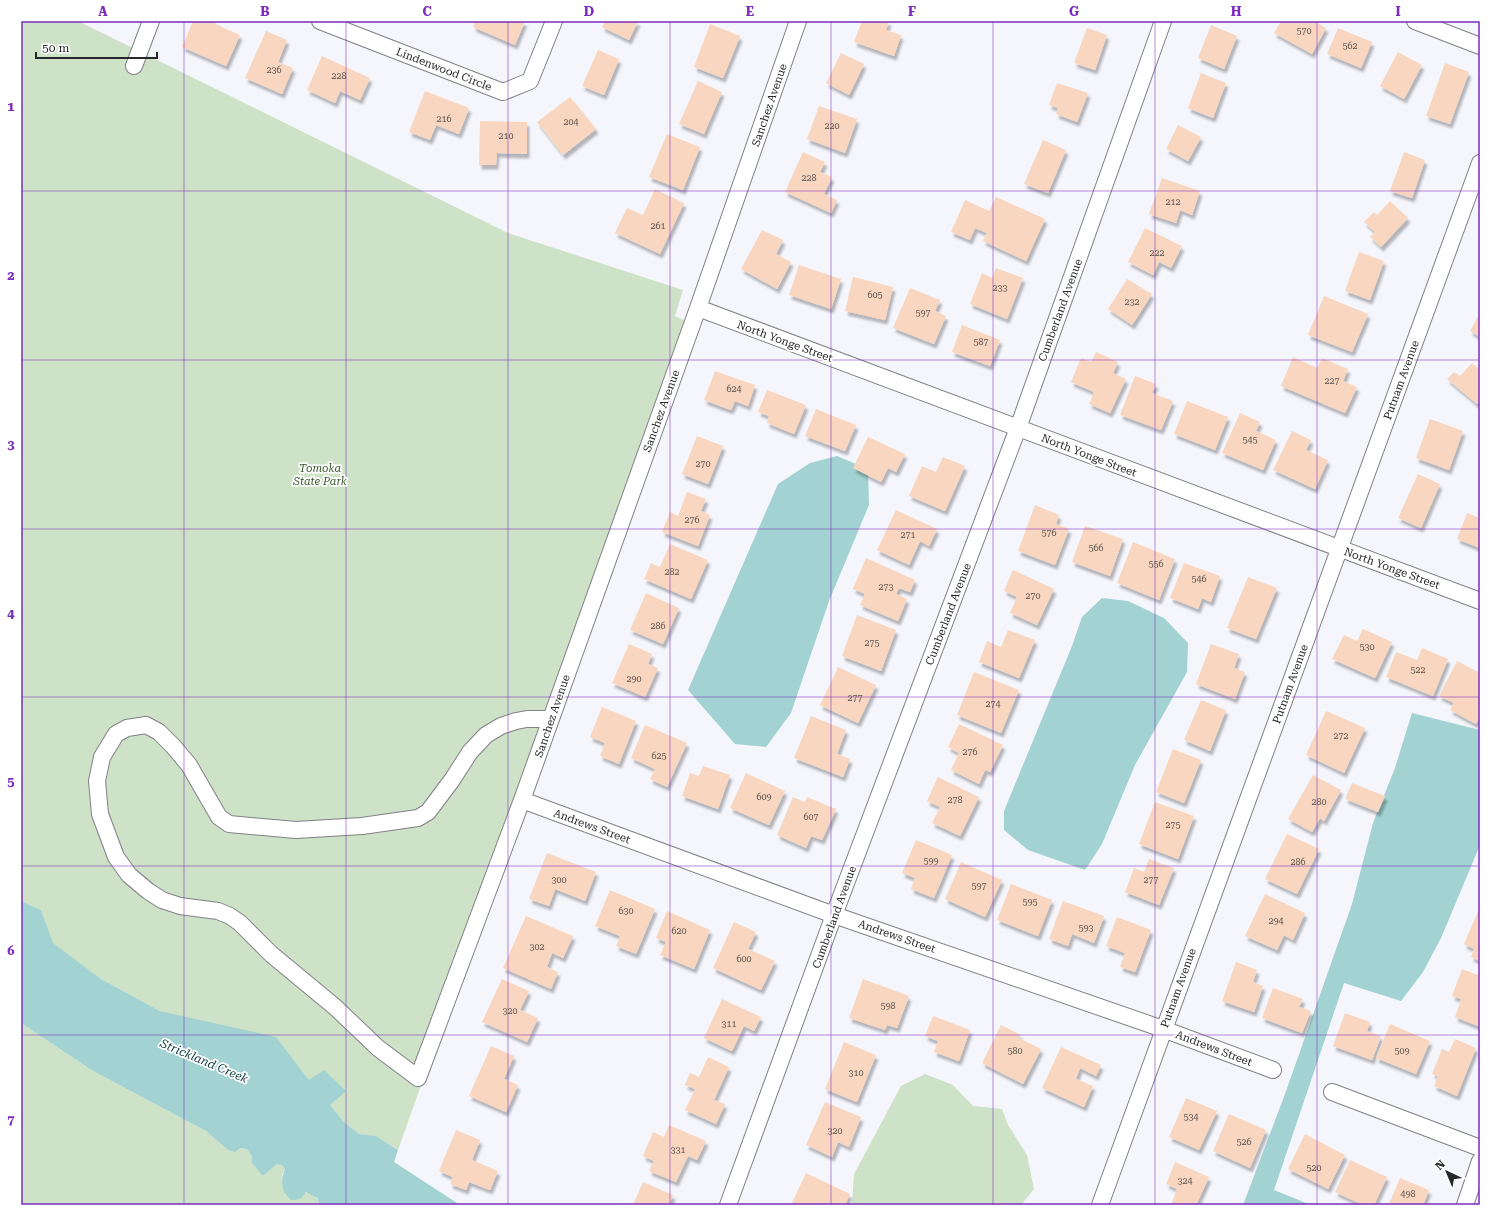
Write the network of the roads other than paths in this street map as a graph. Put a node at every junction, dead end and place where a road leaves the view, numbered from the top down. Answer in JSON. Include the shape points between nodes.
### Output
{"nodes":[{"id":1,"x":151,"y":21,"type":"edge"},
{"id":2,"x":320,"y":21,"type":"edge"},
{"id":3,"x":554,"y":21,"type":"edge"},
{"id":4,"x":798,"y":21,"type":"edge"},
{"id":5,"x":1163,"y":21,"type":"edge"},
{"id":6,"x":1415,"y":21,"type":"edge"},
{"id":7,"x":1480,"y":46,"type":"edge"},
{"id":8,"x":134,"y":66,"type":"dead end"},
{"id":9,"x":1480,"y":163,"type":"edge"},
{"id":10,"x":698,"y":308,"type":"junction"},
{"id":11,"x":1018,"y":428,"type":"junction"},
{"id":12,"x":1340,"y":549,"type":"junction"},
{"id":13,"x":1480,"y":601,"type":"edge"},
{"id":14,"x":550,"y":719,"type":"junction"},
{"id":15,"x":522,"y":800,"type":"junction"},
{"id":16,"x":834,"y":915,"type":"junction"},
{"id":17,"x":1163,"y":1029,"type":"junction"},
{"id":18,"x":1273,"y":1070,"type":"dead end"},
{"id":19,"x":1332,"y":1092,"type":"dead end"},
{"id":20,"x":1480,"y":1148,"type":"edge"},
{"id":21,"x":1480,"y":1161,"type":"edge"},
{"id":22,"x":728,"y":1205,"type":"edge"},
{"id":23,"x":1100,"y":1205,"type":"edge"},
{"id":24,"x":1465,"y":1205,"type":"edge"}],
"edges":[{"from":1,"to":8,"type":"street"},
{"from":2,"to":3,"type":"street","name":"Lindenwood Circle","via":[[503,92],[530,82]]},
{"from":4,"to":10,"type":"street","name":"Sanchez Avenue"},
{"from":5,"to":11,"type":"street","name":"Cumberland Avenue"},
{"from":6,"to":7,"type":"street"},
{"from":9,"to":12,"type":"street","name":"Putnam Avenue"},
{"from":10,"to":11,"type":"street","name":"North Yonge Street"},
{"from":10,"to":14,"type":"street","name":"Sanchez Avenue"},
{"from":11,"to":12,"type":"street","name":"North Yonge Street"},
{"from":11,"to":16,"type":"street","name":"Cumberland Avenue"},
{"from":12,"to":13,"type":"street","name":"North Yonge Street"},
{"from":12,"to":17,"type":"street","name":"Putnam Avenue"},
{"from":14,"to":15,"type":"street","name":"Sanchez Avenue"},
{"from":14,"to":15,"type":"street","name":"Sanchez Avenue","via":[[527,719],[501,726],[486,735],[470,752],[428,812],[418,818],[362,826],[296,830],[229,824],[219,817],[189,765],[159,732],[146,725],[127,728],[116,734],[102,757],[97,781],[100,814],[116,857],[129,875],[162,900],[180,906],[218,911],[240,923],[378,1048],[418,1078]]},
{"from":15,"to":16,"type":"street","name":"Andrews Street"},
{"from":16,"to":17,"type":"street","name":"Andrews Street"},
{"from":16,"to":22,"type":"street","name":"Cumberland Avenue"},
{"from":17,"to":18,"type":"street","name":"Andrews Street"},
{"from":17,"to":23,"type":"street","name":"Putnam Avenue"},
{"from":19,"to":20,"type":"street"},
{"from":21,"to":24,"type":"street"}]}
